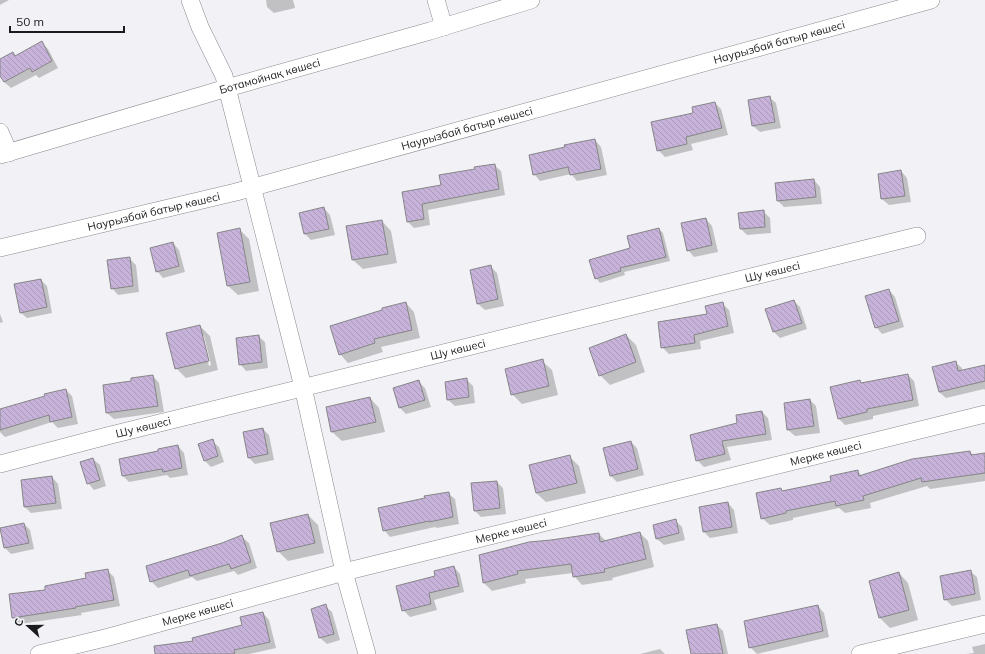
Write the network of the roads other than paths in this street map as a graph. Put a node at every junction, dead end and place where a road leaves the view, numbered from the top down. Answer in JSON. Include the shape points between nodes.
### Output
{"nodes":[{"id":1,"x":190,"y":0,"type":"edge"},
{"id":2,"x":436,"y":0,"type":"edge"},
{"id":3,"x":532,"y":0,"type":"edge"},
{"id":4,"x":899,"y":0,"type":"edge"},
{"id":5,"x":931,"y":0,"type":"edge"},
{"id":6,"x":883,"y":13,"type":"junction"},
{"id":7,"x":444,"y":27,"type":"junction"},
{"id":8,"x":227,"y":88,"type":"junction"},
{"id":9,"x":0,"y":132,"type":"edge"},
{"id":10,"x":4,"y":154,"type":"edge"},
{"id":11,"x":252,"y":187,"type":"junction"},
{"id":12,"x":917,"y":236,"type":"dead end"},
{"id":13,"x":0,"y":248,"type":"edge"},
{"id":14,"x":303,"y":387,"type":"junction"},
{"id":15,"x":985,"y":414,"type":"edge"},
{"id":16,"x":0,"y":464,"type":"edge"},
{"id":17,"x":344,"y":572,"type":"junction"},
{"id":18,"x":985,"y":624,"type":"edge"},
{"id":19,"x":40,"y":654,"type":"edge"},
{"id":20,"x":367,"y":654,"type":"edge"},
{"id":21,"x":860,"y":654,"type":"edge"}],
"edges":[{"from":1,"to":8,"type":"street"},
{"from":2,"to":7,"type":"street"},
{"from":3,"to":7,"type":"street","name":"Ботамойнақ көшесі"},
{"from":4,"to":6,"type":"street"},
{"from":5,"to":6,"type":"street","name":"Наурызбай батыр көшесі"},
{"from":6,"to":11,"type":"street","name":"Наурызбай батыр көшесі"},
{"from":7,"to":8,"type":"street","name":"Ботамойнақ көшесі"},
{"from":8,"to":10,"type":"street","name":"Ботамойнақ көшесі"},
{"from":8,"to":11,"type":"street"},
{"from":9,"to":10,"type":"street","name":"Ботамойнақ көшесі"},
{"from":11,"to":13,"type":"street","name":"Наурызбай батыр көшесі"},
{"from":11,"to":14,"type":"street"},
{"from":12,"to":14,"type":"street","name":"Шу көшесі"},
{"from":14,"to":16,"type":"street","name":"Шу көшесі"},
{"from":14,"to":17,"type":"street"},
{"from":15,"to":17,"type":"street","name":"Мерке көшесі"},
{"from":17,"to":19,"type":"street","name":"Мерке көшесі"},
{"from":17,"to":20,"type":"street"},
{"from":18,"to":21,"type":"street"}]}
